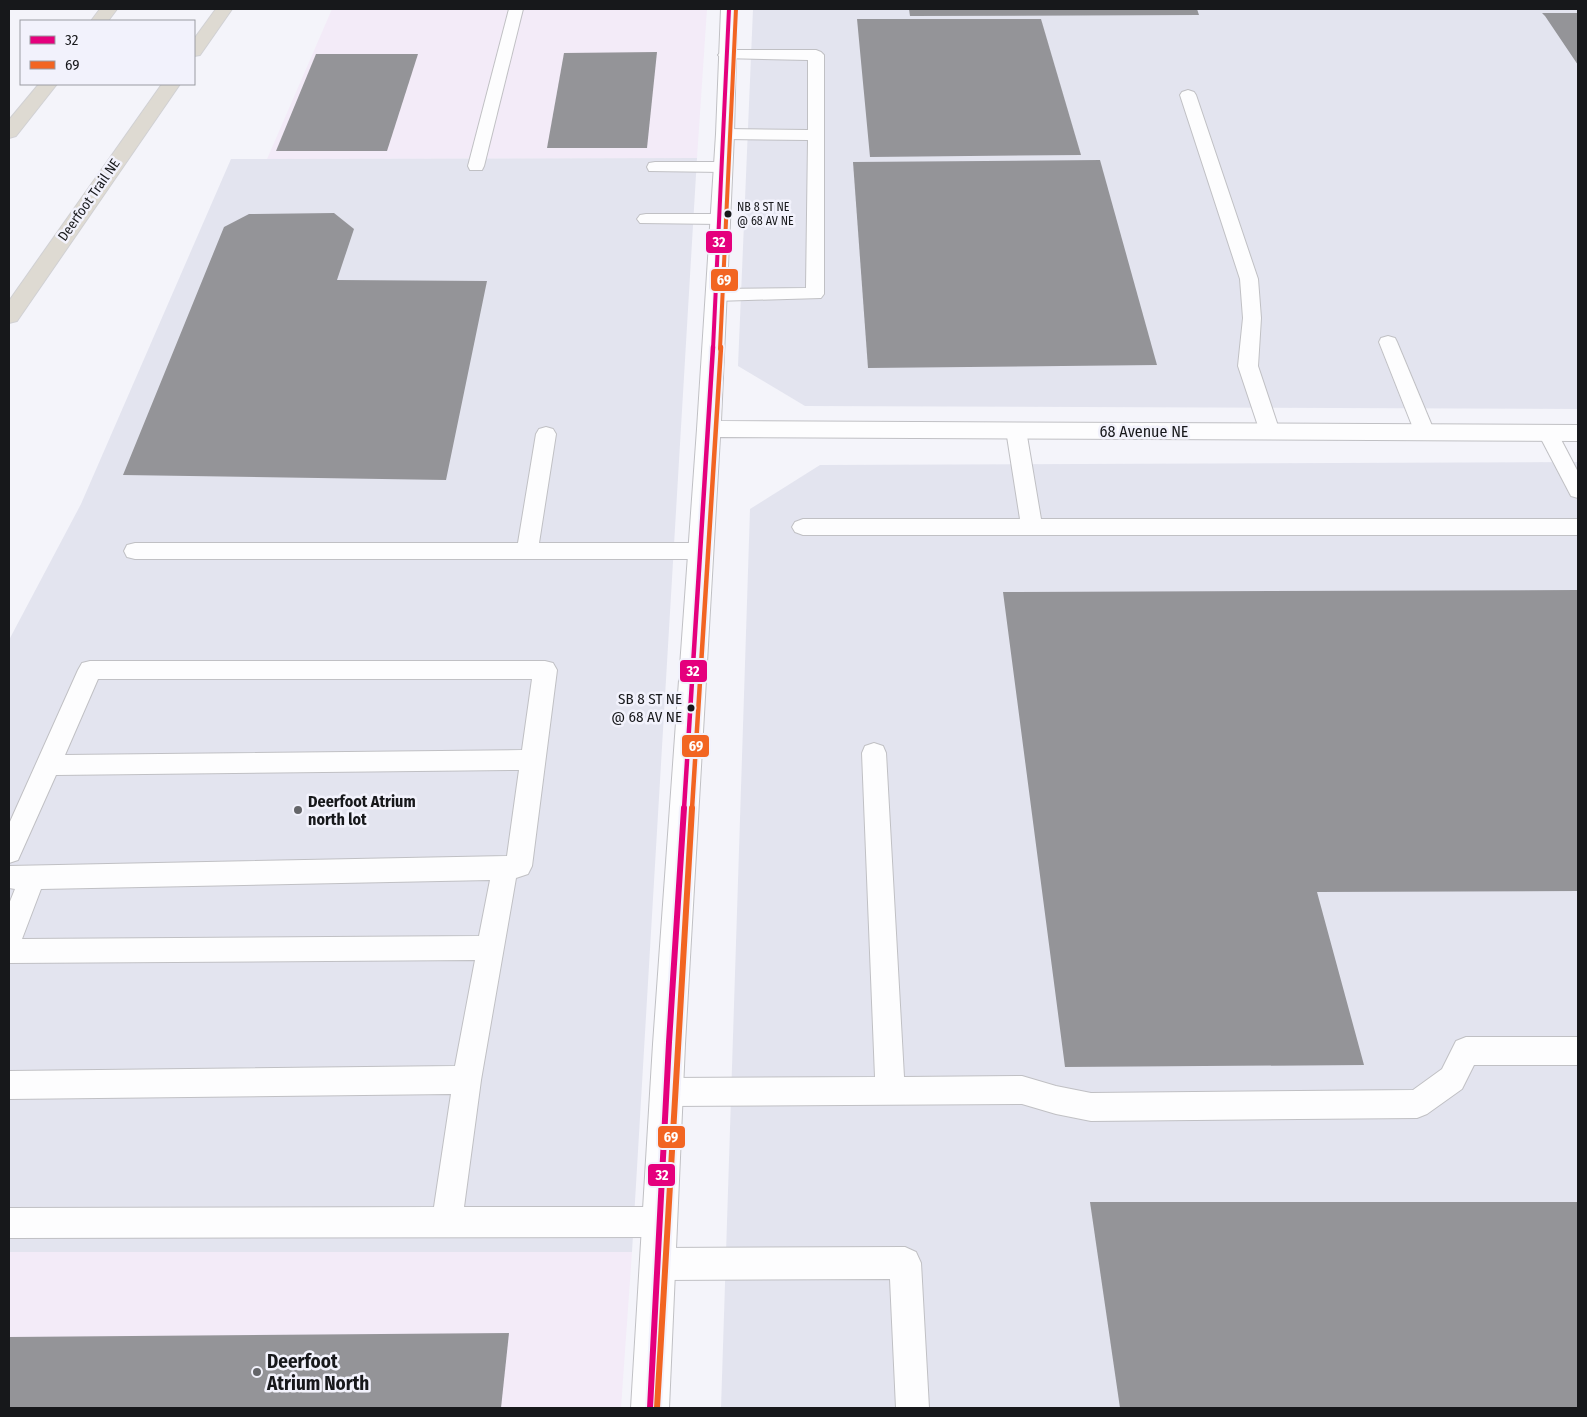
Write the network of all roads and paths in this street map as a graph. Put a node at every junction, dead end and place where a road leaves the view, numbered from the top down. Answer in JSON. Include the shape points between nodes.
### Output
{"nodes":[{"id":1,"x":109,"y":9,"type":"edge"},
{"id":2,"x":224,"y":9,"type":"edge"},
{"id":3,"x":516,"y":9,"type":"edge"},
{"id":4,"x":728,"y":9,"type":"edge"},
{"id":5,"x":100,"y":20,"type":"edge"},
{"id":6,"x":195,"y":50,"type":"edge"},
{"id":7,"x":726,"y":55,"type":"junction"},
{"id":8,"x":47,"y":85,"type":"edge"},
{"id":9,"x":170,"y":85,"type":"edge"},
{"id":10,"x":1188,"y":95,"type":"dead end"},
{"id":11,"x":9,"y":132,"type":"edge"},
{"id":12,"x":725,"y":134,"type":"junction"},
{"id":13,"x":816,"y":135,"type":"junction"},
{"id":14,"x":476,"y":166,"type":"dead end"},
{"id":15,"x":655,"y":167,"type":"dead end"},
{"id":16,"x":722,"y":167,"type":"junction"},
{"id":17,"x":646,"y":219,"type":"dead end"},
{"id":18,"x":720,"y":219,"type":"junction"},
{"id":19,"x":715,"y":295,"type":"junction"},
{"id":20,"x":9,"y":316,"type":"edge"},
{"id":21,"x":1388,"y":342,"type":"dead end"},
{"id":22,"x":709,"y":429,"type":"junction"},
{"id":23,"x":1016,"y":430,"type":"junction"},
{"id":24,"x":1270,"y":432,"type":"junction"},
{"id":25,"x":1426,"y":432,"type":"junction"},
{"id":26,"x":1548,"y":432,"type":"junction"},
{"id":27,"x":1578,"y":433,"type":"edge"},
{"id":28,"x":546,"y":434,"type":"dead end"},
{"id":29,"x":1578,"y":491,"type":"edge"},
{"id":30,"x":803,"y":527,"type":"dead end"},
{"id":31,"x":1032,"y":527,"type":"junction"},
{"id":32,"x":1578,"y":527,"type":"edge"},
{"id":33,"x":701,"y":550,"type":"junction"},
{"id":34,"x":135,"y":551,"type":"dead end"},
{"id":35,"x":526,"y":551,"type":"junction"},
{"id":36,"x":874,"y":753,"type":"dead end"},
{"id":37,"x":534,"y":760,"type":"junction"},
{"id":38,"x":48,"y":764,"type":"junction"},
{"id":39,"x":9,"y":852,"type":"edge"},
{"id":40,"x":505,"y":868,"type":"junction"},
{"id":41,"x":20,"y":878,"type":"edge"},
{"id":42,"x":9,"y":937,"type":"edge"},
{"id":43,"x":491,"y":948,"type":"junction"},
{"id":44,"x":9,"y":950,"type":"edge"},
{"id":45,"x":1578,"y":1051,"type":"edge"},
{"id":46,"x":467,"y":1080,"type":"junction"},
{"id":47,"x":9,"y":1085,"type":"edge"},
{"id":48,"x":890,"y":1091,"type":"junction"},
{"id":49,"x":667,"y":1092,"type":"junction"},
{"id":50,"x":447,"y":1222,"type":"junction"},
{"id":51,"x":660,"y":1222,"type":"junction"},
{"id":52,"x":9,"y":1223,"type":"edge"},
{"id":53,"x":658,"y":1264,"type":"junction"},
{"id":54,"x":650,"y":1408,"type":"edge"},
{"id":55,"x":913,"y":1408,"type":"edge"}],
"edges":[{"from":1,"to":5,"type":"highway"},
{"from":2,"to":6,"type":"highway"},
{"from":3,"to":14,"type":"lane"},
{"from":4,"to":7,"type":"street"},
{"from":7,"to":12,"type":"street"},
{"from":7,"to":13,"type":"lane","via":[[816,55]]},
{"from":8,"to":11,"type":"highway"},
{"from":9,"to":20,"type":"highway","name":"Deerfoot Trail NE"},
{"from":10,"to":24,"type":"lane","via":[[1249,279],[1252,318],[1248,366]]},
{"from":12,"to":13,"type":"lane"},
{"from":12,"to":16,"type":"street"},
{"from":13,"to":19,"type":"lane","via":[[815,294]]},
{"from":15,"to":16,"type":"lane"},
{"from":16,"to":18,"type":"street"},
{"from":17,"to":18,"type":"lane"},
{"from":18,"to":19,"type":"street"},
{"from":19,"to":22,"type":"street"},
{"from":21,"to":25,"type":"lane"},
{"from":22,"to":23,"type":"street","name":"68 Avenue NE"},
{"from":22,"to":33,"type":"street"},
{"from":23,"to":24,"type":"street","name":"68 Avenue NE"},
{"from":23,"to":31,"type":"lane"},
{"from":24,"to":25,"type":"street","name":"68 Avenue NE"},
{"from":25,"to":26,"type":"street","name":"68 Avenue NE"},
{"from":26,"to":27,"type":"street","name":"68 Avenue NE"},
{"from":26,"to":29,"type":"lane"},
{"from":28,"to":35,"type":"lane"},
{"from":30,"to":31,"type":"lane"},
{"from":31,"to":32,"type":"lane"},
{"from":33,"to":35,"type":"lane"},
{"from":33,"to":49,"type":"street"},
{"from":34,"to":35,"type":"lane"},
{"from":36,"to":48,"type":"lane"},
{"from":37,"to":38,"type":"lane"},
{"from":37,"to":38,"type":"lane","via":[[545,670],[90,670]]},
{"from":37,"to":40,"type":"lane","via":[[519,866]]},
{"from":38,"to":39,"type":"lane"},
{"from":40,"to":41,"type":"lane"},
{"from":40,"to":43,"type":"lane"},
{"from":41,"to":42,"type":"lane"},
{"from":43,"to":44,"type":"lane"},
{"from":43,"to":46,"type":"lane"},
{"from":45,"to":48,"type":"lane","via":[[1466,1051],[1452,1079],[1417,1104],[1091,1107],[1022,1090]]},
{"from":46,"to":47,"type":"lane"},
{"from":46,"to":50,"type":"lane"},
{"from":48,"to":49,"type":"lane"},
{"from":49,"to":51,"type":"street"},
{"from":50,"to":51,"type":"lane"},
{"from":50,"to":52,"type":"lane"},
{"from":51,"to":53,"type":"street"},
{"from":53,"to":54,"type":"street"},
{"from":53,"to":55,"type":"lane","via":[[905,1263]]}]}
